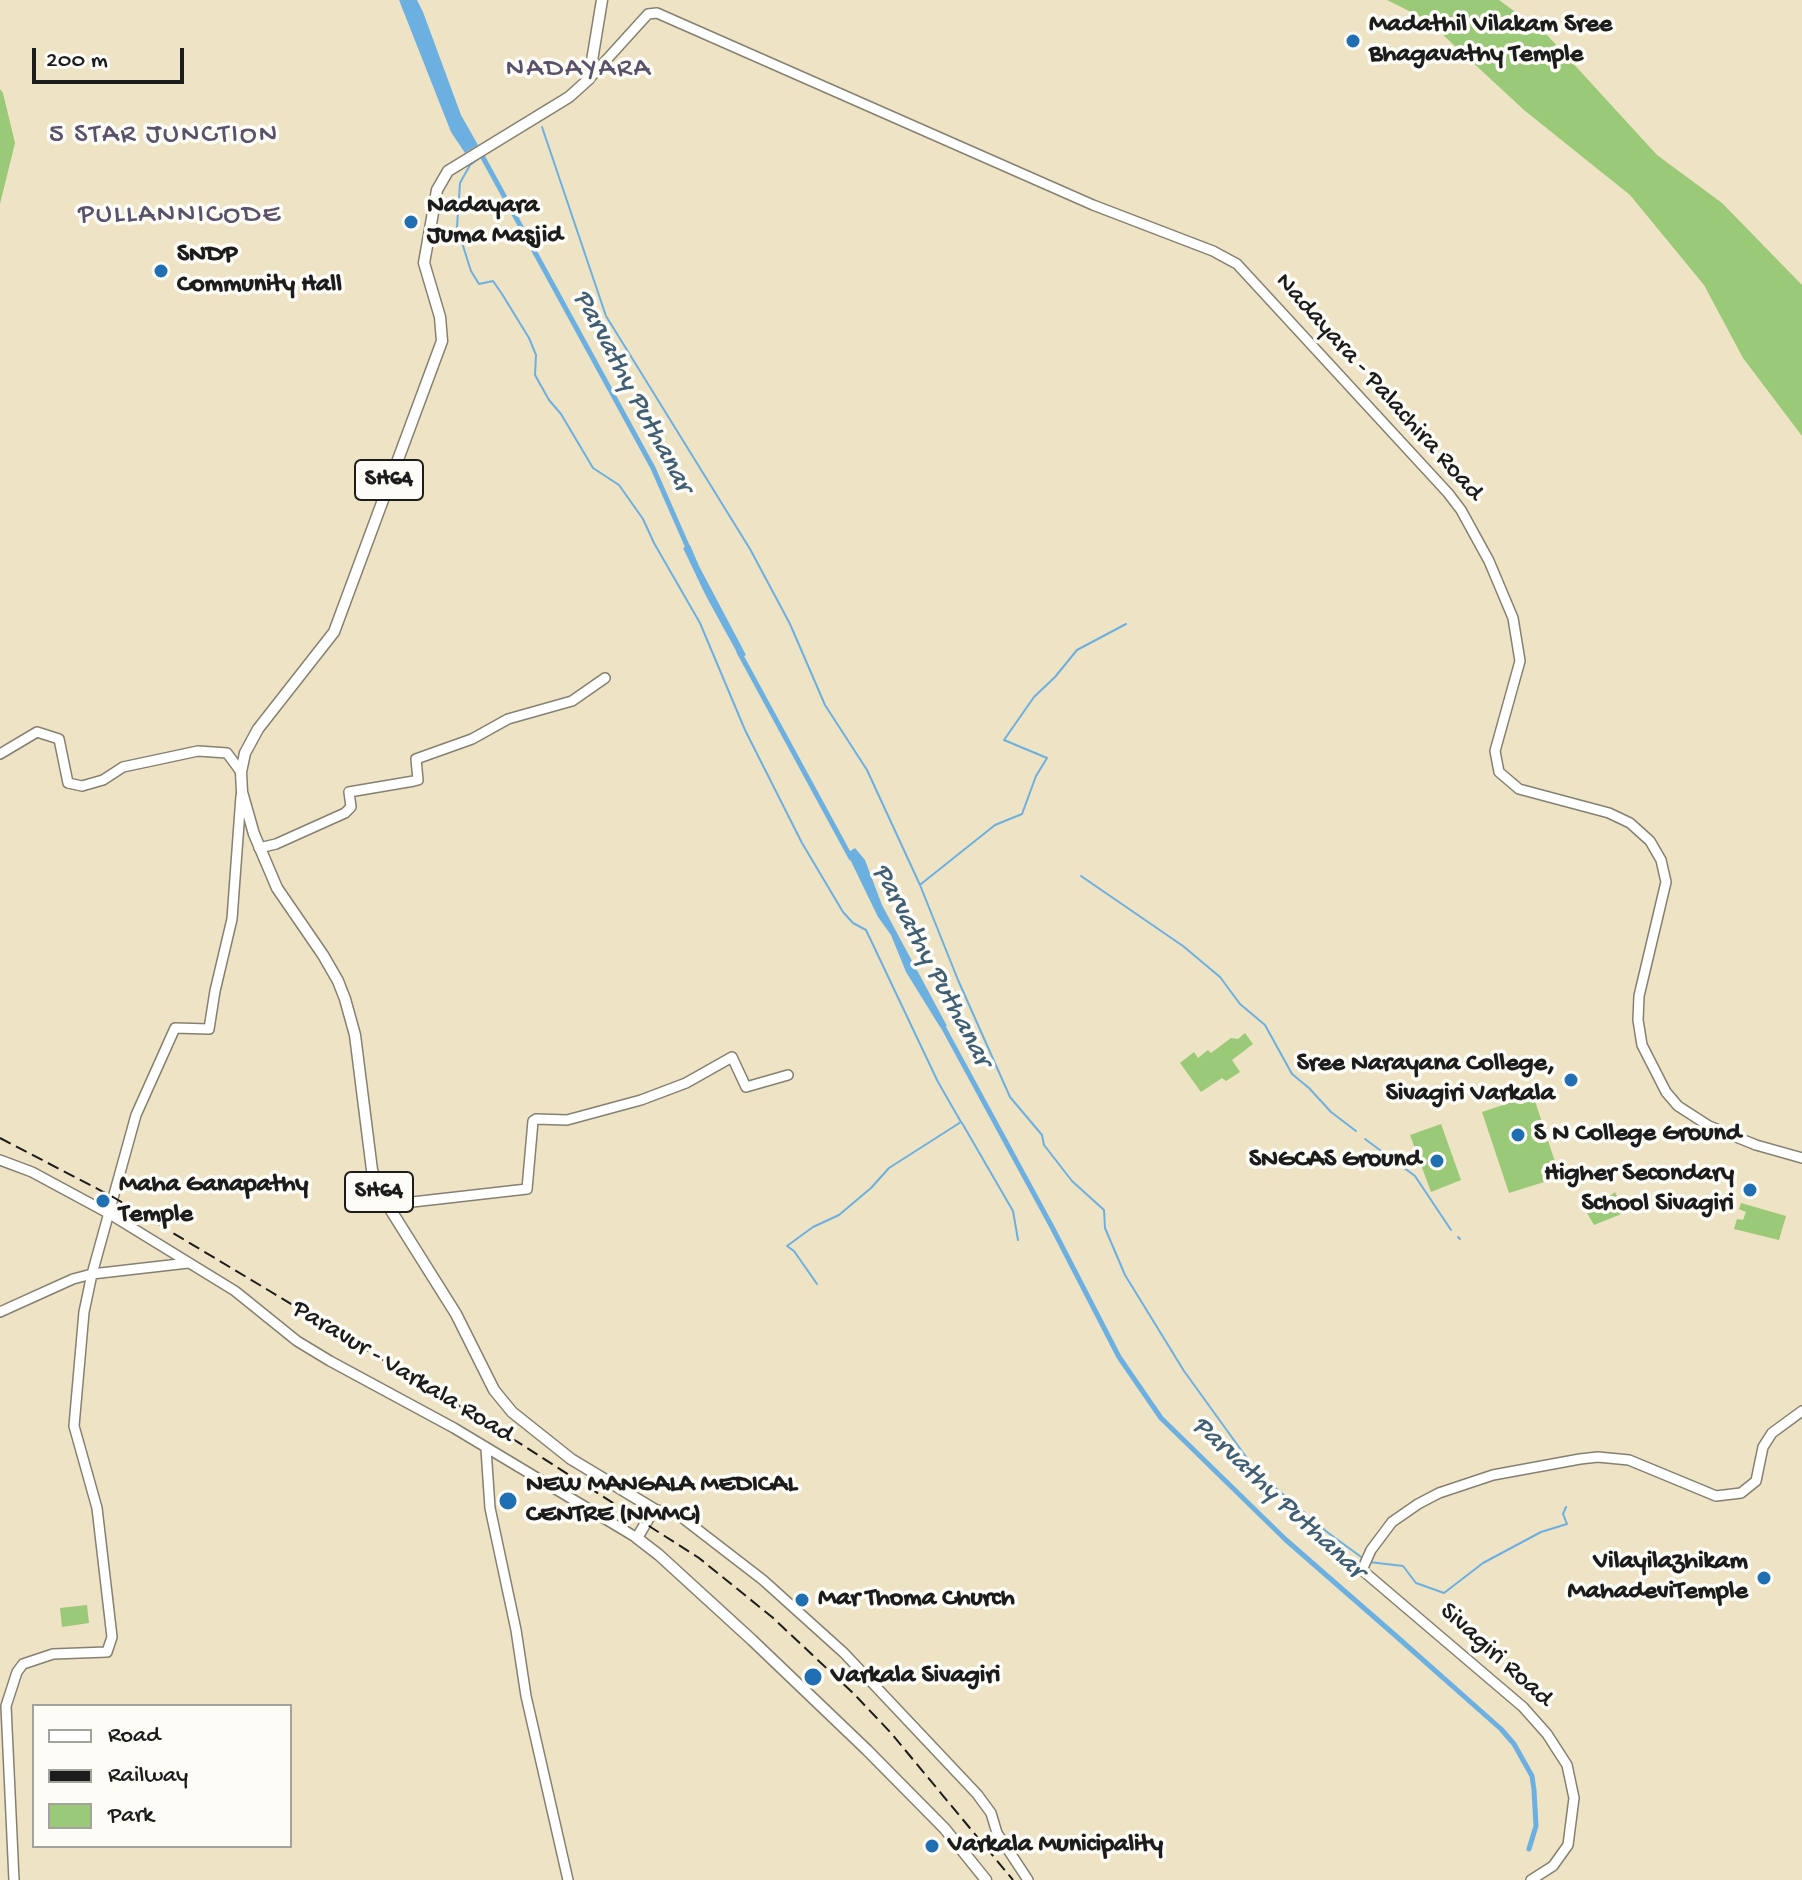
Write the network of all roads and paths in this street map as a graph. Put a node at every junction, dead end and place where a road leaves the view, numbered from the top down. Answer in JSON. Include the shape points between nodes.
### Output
{"nodes":[{"id":1,"x":602,"y":0,"type":"edge"},
{"id":2,"x":597,"y":61,"type":"junction"},
{"id":3,"x":605,"y":678,"type":"dead end"},
{"id":4,"x":0,"y":754,"type":"edge"},
{"id":5,"x":241,"y":772,"type":"junction"},
{"id":6,"x":242,"y":792,"type":"junction"},
{"id":7,"x":259,"y":848,"type":"junction"},
{"id":8,"x":788,"y":1075,"type":"dead end"},
{"id":9,"x":1802,"y":1158,"type":"edge"},
{"id":10,"x":0,"y":1160,"type":"edge"},
{"id":11,"x":386,"y":1205,"type":"junction"},
{"id":12,"x":108,"y":1213,"type":"junction"},
{"id":13,"x":190,"y":1263,"type":"junction"},
{"id":14,"x":92,"y":1274,"type":"junction"},
{"id":15,"x":0,"y":1312,"type":"edge"},
{"id":16,"x":1802,"y":1411,"type":"edge"},
{"id":17,"x":486,"y":1449,"type":"junction"},
{"id":18,"x":654,"y":1509,"type":"junction"},
{"id":19,"x":637,"y":1538,"type":"junction"},
{"id":20,"x":14,"y":1880,"type":"edge"},
{"id":21,"x":568,"y":1880,"type":"edge"},
{"id":22,"x":986,"y":1880,"type":"edge"},
{"id":23,"x":1028,"y":1880,"type":"edge"},
{"id":24,"x":1531,"y":1880,"type":"edge"}],
"edges":[{"from":1,"to":2,"type":"main road","number":"SH64"},
{"from":2,"to":5,"type":"main road","number":"SH64","via":[[589,79],[569,97],[469,156],[448,171],[437,190],[424,263],[442,341],[334,632],[258,729]]},
{"from":2,"to":9,"type":"main road","name":"Nadayara - Palachira Road","via":[[648,14],[657,13],[1237,264],[1448,493],[1489,561],[1513,618],[1520,661],[1495,751],[1499,772],[1519,789],[1630,823],[1661,860],[1666,882],[1638,1020],[1642,1045],[1668,1096],[1713,1128]]},
{"from":3,"to":7,"type":"main road","via":[[572,701],[508,719],[416,759],[418,780],[349,792],[351,807],[345,813]]},
{"from":4,"to":5,"type":"main road","via":[[37,732],[59,739],[68,783],[82,786],[123,767],[198,751],[227,753]]},
{"from":5,"to":6,"type":"main road","number":"SH64"},
{"from":6,"to":7,"type":"main road","number":"SH64"},
{"from":6,"to":12,"type":"main road","via":[[232,919],[209,1029],[175,1028],[136,1115]]},
{"from":7,"to":11,"type":"main road","number":"SH64","via":[[277,888],[338,981],[348,1008],[372,1170]]},
{"from":8,"to":11,"type":"main road","via":[[746,1087],[732,1057],[641,1100],[567,1120],[536,1119],[527,1189]]},
{"from":10,"to":12,"type":"main road","name":"Paravur - Varkala Road"},
{"from":11,"to":18,"type":"main road","number":"SH64","via":[[512,1412],[571,1459]]},
{"from":12,"to":13,"type":"main road","name":"Paravur - Varkala Road"},
{"from":12,"to":14,"type":"main road"},
{"from":13,"to":14,"type":"main road"},
{"from":13,"to":17,"type":"main road","name":"Paravur - Varkala Road","via":[[297,1341]]},
{"from":14,"to":15,"type":"main road"},
{"from":14,"to":20,"type":"main road","via":[[74,1426],[97,1508],[112,1637],[107,1652],[53,1654],[23,1664],[17,1672],[6,1706]]},
{"from":16,"to":24,"type":"main road","name":"Sivagiri Road","via":[[1772,1433],[1763,1447],[1756,1481],[1741,1493],[1716,1496],[1629,1460],[1568,1461],[1493,1475],[1439,1493],[1392,1522],[1371,1550],[1362,1570],[1523,1707],[1567,1765],[1574,1798],[1568,1845],[1553,1866]]},
{"from":17,"to":19,"type":"main road","name":"Paravur - Varkala Road"},
{"from":17,"to":21,"type":"main road","via":[[490,1508]]},
{"from":18,"to":19,"type":"main road"},
{"from":18,"to":23,"type":"main road","via":[[680,1516],[763,1580],[844,1653],[977,1794]]},
{"from":19,"to":22,"type":"main road","via":[[867,1750],[945,1829]]}]}
